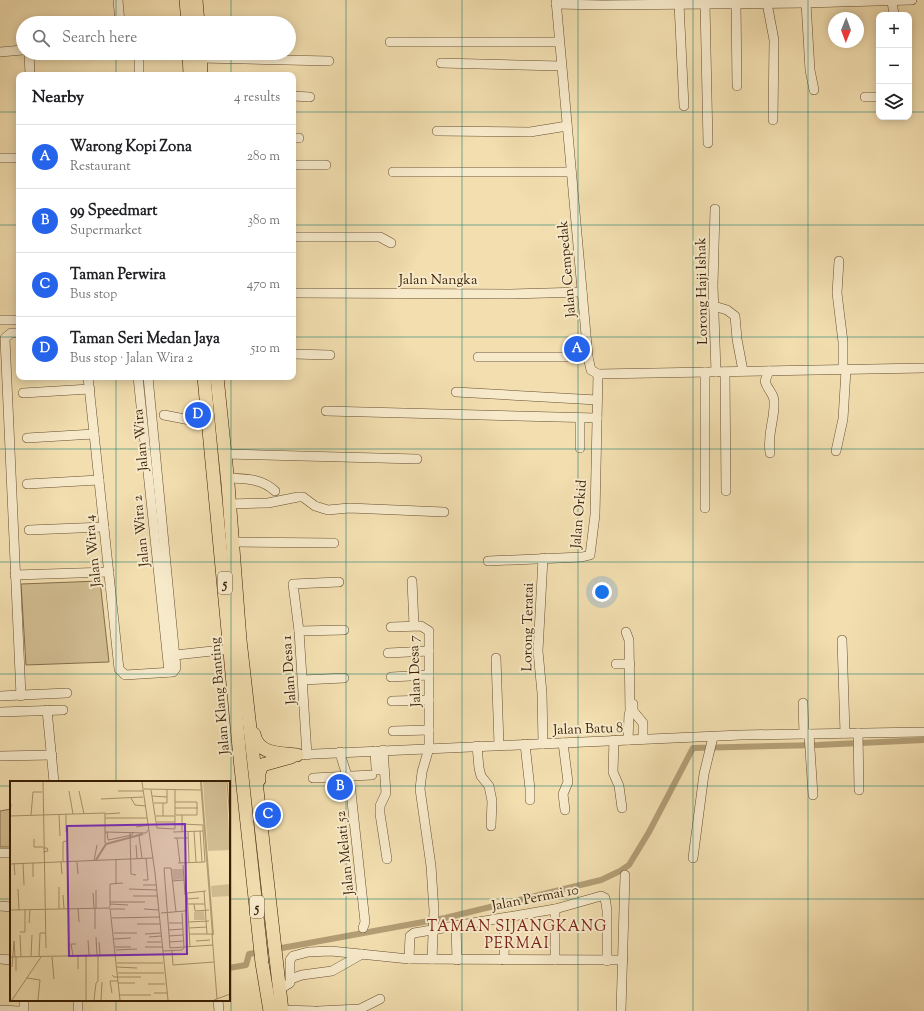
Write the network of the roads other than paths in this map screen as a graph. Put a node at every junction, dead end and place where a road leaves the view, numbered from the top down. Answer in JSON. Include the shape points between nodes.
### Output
{"nodes":[{"id":1,"x":118,"y":0,"type":"edge"},
{"id":2,"x":186,"y":0,"type":"edge"},
{"id":3,"x":196,"y":0,"type":"edge"},
{"id":4,"x":912,"y":0,"type":"edge"},
{"id":5,"x":849,"y":1,"type":"edge"},
{"id":6,"x":892,"y":1,"type":"edge"},
{"id":7,"x":556,"y":2,"type":"edge"},
{"id":8,"x":694,"y":2,"type":"edge"},
{"id":9,"x":793,"y":2,"type":"edge"},
{"id":10,"x":767,"y":3,"type":"junction"},
{"id":11,"x":806,"y":4,"type":"junction"},
{"id":12,"x":736,"y":5,"type":"junction"},
{"id":13,"x":705,"y":8,"type":"junction"},
{"id":14,"x":679,"y":9,"type":"junction"},
{"id":15,"x":894,"y":12,"type":"edge"},
{"id":16,"x":119,"y":16,"type":"edge"},
{"id":17,"x":187,"y":16,"type":"edge"},
{"id":18,"x":197,"y":16,"type":"edge"},
{"id":19,"x":390,"y":42,"type":"dead end"},
{"id":20,"x":559,"y":42,"type":"junction"},
{"id":21,"x":16,"y":51,"type":"edge"},
{"id":22,"x":0,"y":52,"type":"edge"},
{"id":23,"x":296,"y":59,"type":"edge"},
{"id":24,"x":29,"y":60,"type":"edge"},
{"id":25,"x":138,"y":60,"type":"edge"},
{"id":26,"x":194,"y":60,"type":"edge"},
{"id":27,"x":197,"y":60,"type":"edge"},
{"id":28,"x":330,"y":61,"type":"dead end"},
{"id":29,"x":441,"y":63,"type":"dead end"},
{"id":30,"x":561,"y":66,"type":"junction"},
{"id":31,"x":30,"y":72,"type":"edge"},
{"id":32,"x":139,"y":72,"type":"edge"},
{"id":33,"x":191,"y":72,"type":"edge"},
{"id":34,"x":200,"y":72,"type":"edge"},
{"id":35,"x":737,"y":86,"type":"dead end"},
{"id":36,"x":814,"y":90,"type":"dead end"},
{"id":37,"x":296,"y":96,"type":"edge"},
{"id":38,"x":310,"y":97,"type":"dead end"},
{"id":39,"x":865,"y":97,"type":"dead end"},
{"id":40,"x":876,"y":97,"type":"edge"},
{"id":41,"x":684,"y":106,"type":"dead end"},
{"id":42,"x":773,"y":120,"type":"dead end"},
{"id":43,"x":567,"y":126,"type":"junction"},
{"id":44,"x":437,"y":131,"type":"dead end"},
{"id":45,"x":708,"y":143,"type":"dead end"},
{"id":46,"x":0,"y":158,"type":"edge"},
{"id":47,"x":16,"y":158,"type":"edge"},
{"id":48,"x":296,"y":165,"type":"edge"},
{"id":49,"x":326,"y":165,"type":"dead end"},
{"id":50,"x":393,"y":172,"type":"dead end"},
{"id":51,"x":571,"y":172,"type":"junction"},
{"id":52,"x":715,"y":210,"type":"dead end"},
{"id":53,"x":296,"y":237,"type":"edge"},
{"id":54,"x":391,"y":243,"type":"dead end"},
{"id":55,"x":839,"y":261,"type":"dead end"},
{"id":56,"x":582,"y":292,"type":"junction"},
{"id":57,"x":296,"y":293,"type":"edge"},
{"id":58,"x":714,"y":306,"type":"junction"},
{"id":59,"x":0,"y":320,"type":"edge"},
{"id":60,"x":15,"y":320,"type":"edge"},
{"id":61,"x":15,"y":333,"type":"edge"},
{"id":62,"x":296,"y":354,"type":"edge"},
{"id":63,"x":330,"y":355,"type":"dead end"},
{"id":64,"x":478,"y":357,"type":"dead end"},
{"id":65,"x":588,"y":357,"type":"junction"},
{"id":66,"x":924,"y":368,"type":"edge"},
{"id":67,"x":844,"y":370,"type":"junction"},
{"id":68,"x":743,"y":371,"type":"junction"},
{"id":69,"x":768,"y":371,"type":"junction"},
{"id":70,"x":705,"y":372,"type":"junction"},
{"id":71,"x":721,"y":372,"type":"junction"},
{"id":72,"x":598,"y":374,"type":"junction"},
{"id":73,"x":88,"y":380,"type":"edge"},
{"id":74,"x":138,"y":380,"type":"edge"},
{"id":75,"x":148,"y":380,"type":"edge"},
{"id":76,"x":201,"y":380,"type":"edge"},
{"id":77,"x":204,"y":380,"type":"edge"},
{"id":78,"x":216,"y":380,"type":"edge"},
{"id":79,"x":90,"y":389,"type":"junction"},
{"id":80,"x":456,"y":392,"type":"dead end"},
{"id":81,"x":23,"y":393,"type":"dead end"},
{"id":82,"x":597,"y":400,"type":"junction"},
{"id":83,"x":326,"y":411,"type":"dead end"},
{"id":84,"x":208,"y":412,"type":"junction"},
{"id":85,"x":164,"y":415,"type":"dead end"},
{"id":86,"x":580,"y":418,"type":"junction"},
{"id":87,"x":597,"y":418,"type":"junction"},
{"id":88,"x":209,"y":427,"type":"junction"},
{"id":89,"x":94,"y":434,"type":"junction"},
{"id":90,"x":27,"y":438,"type":"dead end"},
{"id":91,"x":580,"y":448,"type":"dead end"},
{"id":92,"x":836,"y":451,"type":"dead end"},
{"id":93,"x":770,"y":453,"type":"dead end"},
{"id":94,"x":224,"y":454,"type":"junction"},
{"id":95,"x":417,"y":459,"type":"dead end"},
{"id":96,"x":227,"y":478,"type":"junction"},
{"id":97,"x":99,"y":480,"type":"junction"},
{"id":98,"x":27,"y":484,"type":"dead end"},
{"id":99,"x":275,"y":491,"type":"dead end"},
{"id":100,"x":726,"y":491,"type":"dead end"},
{"id":101,"x":229,"y":504,"type":"junction"},
{"id":102,"x":705,"y":508,"type":"dead end"},
{"id":103,"x":444,"y":512,"type":"dead end"},
{"id":104,"x":104,"y":527,"type":"junction"},
{"id":105,"x":29,"y":530,"type":"dead end"},
{"id":106,"x":232,"y":542,"type":"junction"},
{"id":107,"x":334,"y":543,"type":"dead end"},
{"id":108,"x":543,"y":558,"type":"junction"},
{"id":109,"x":488,"y":561,"type":"dead end"},
{"id":110,"x":109,"y":572,"type":"junction"},
{"id":111,"x":15,"y":575,"type":"junction"},
{"id":112,"x":412,"y":581,"type":"dead end"},
{"id":113,"x":339,"y":582,"type":"dead end"},
{"id":114,"x":414,"y":625,"type":"junction"},
{"id":115,"x":391,"y":626,"type":"dead end"},
{"id":116,"x":344,"y":630,"type":"dead end"},
{"id":117,"x":299,"y":631,"type":"junction"},
{"id":118,"x":626,"y":632,"type":"dead end"},
{"id":119,"x":842,"y":640,"type":"dead end"},
{"id":120,"x":231,"y":649,"type":"junction"},
{"id":121,"x":429,"y":651,"type":"junction"},
{"id":122,"x":388,"y":653,"type":"dead end"},
{"id":123,"x":175,"y":655,"type":"junction"},
{"id":124,"x":496,"y":658,"type":"dead end"},
{"id":125,"x":616,"y":664,"type":"dead end"},
{"id":126,"x":630,"y":664,"type":"junction"},
{"id":127,"x":172,"y":670,"type":"junction"},
{"id":128,"x":429,"y":675,"type":"junction"},
{"id":129,"x":390,"y":677,"type":"dead end"},
{"id":130,"x":238,"y":678,"type":"junction"},
{"id":131,"x":344,"y":678,"type":"dead end"},
{"id":132,"x":303,"y":680,"type":"junction"},
{"id":133,"x":634,"y":686,"type":"dead end"},
{"id":134,"x":67,"y":694,"type":"dead end"},
{"id":135,"x":0,"y":696,"type":"edge"},
{"id":136,"x":21,"y":696,"type":"junction"},
{"id":137,"x":429,"y":700,"type":"junction"},
{"id":138,"x":392,"y":701,"type":"dead end"},
{"id":139,"x":803,"y":703,"type":"dead end"},
{"id":140,"x":47,"y":710,"type":"junction"},
{"id":141,"x":63,"y":710,"type":"dead end"},
{"id":142,"x":0,"y":712,"type":"edge"},
{"id":143,"x":632,"y":712,"type":"junction"},
{"id":144,"x":429,"y":730,"type":"junction"},
{"id":145,"x":394,"y":731,"type":"dead end"},
{"id":146,"x":924,"y":732,"type":"edge"},
{"id":147,"x":845,"y":733,"type":"junction"},
{"id":148,"x":807,"y":736,"type":"junction"},
{"id":149,"x":858,"y":737,"type":"junction"},
{"id":150,"x":643,"y":739,"type":"junction"},
{"id":151,"x":614,"y":740,"type":"junction"},
{"id":152,"x":628,"y":740,"type":"junction"},
{"id":153,"x":712,"y":740,"type":"junction"},
{"id":154,"x":563,"y":742,"type":"junction"},
{"id":155,"x":525,"y":744,"type":"junction"},
{"id":156,"x":542,"y":744,"type":"junction"},
{"id":157,"x":499,"y":745,"type":"junction"},
{"id":158,"x":477,"y":746,"type":"junction"},
{"id":159,"x":430,"y":748,"type":"junction"},
{"id":160,"x":379,"y":751,"type":"junction"},
{"id":161,"x":340,"y":752,"type":"junction"},
{"id":162,"x":52,"y":755,"type":"junction"},
{"id":163,"x":302,"y":755,"type":"junction"},
{"id":164,"x":0,"y":756,"type":"edge"},
{"id":165,"x":253,"y":756,"type":"junction"},
{"id":166,"x":372,"y":775,"type":"dead end"},
{"id":167,"x":346,"y":776,"type":"junction"},
{"id":168,"x":313,"y":778,"type":"dead end"},
{"id":169,"x":54,"y":781,"type":"edge"},
{"id":170,"x":244,"y":790,"type":"junction"},
{"id":171,"x":859,"y":790,"type":"dead end"},
{"id":172,"x":813,"y":795,"type":"dead end"},
{"id":173,"x":530,"y":800,"type":"dead end"},
{"id":174,"x":622,"y":808,"type":"dead end"},
{"id":175,"x":565,"y":810,"type":"dead end"},
{"id":176,"x":491,"y":826,"type":"dead end"},
{"id":177,"x":261,"y":830,"type":"junction"},
{"id":178,"x":387,"y":858,"type":"dead end"},
{"id":179,"x":693,"y":858,"type":"dead end"},
{"id":180,"x":625,"y":875,"type":"dead end"},
{"id":181,"x":0,"y":906,"type":"edge"},
{"id":182,"x":10,"y":907,"type":"edge"},
{"id":183,"x":555,"y":909,"type":"junction"},
{"id":184,"x":505,"y":918,"type":"junction"},
{"id":185,"x":456,"y":925,"type":"junction"},
{"id":186,"x":363,"y":928,"type":"dead end"},
{"id":187,"x":433,"y":928,"type":"junction"},
{"id":188,"x":267,"y":943,"type":"junction"},
{"id":189,"x":362,"y":954,"type":"junction"},
{"id":190,"x":0,"y":959,"type":"edge"},
{"id":191,"x":409,"y":959,"type":"junction"},
{"id":192,"x":432,"y":959,"type":"junction"},
{"id":193,"x":10,"y":960,"type":"edge"},
{"id":194,"x":457,"y":960,"type":"junction"},
{"id":195,"x":504,"y":960,"type":"junction"},
{"id":196,"x":555,"y":960,"type":"junction"},
{"id":197,"x":623,"y":960,"type":"junction"},
{"id":198,"x":607,"y":961,"type":"junction"},
{"id":199,"x":269,"y":962,"type":"junction"},
{"id":200,"x":291,"y":979,"type":"junction"},
{"id":201,"x":278,"y":985,"type":"junction"},
{"id":202,"x":380,"y":999,"type":"dead end"},
{"id":203,"x":218,"y":1001,"type":"edge"},
{"id":204,"x":0,"y":1010,"type":"edge"},
{"id":205,"x":278,"y":1010,"type":"edge"},
{"id":206,"x":19,"y":1011,"type":"edge"},
{"id":207,"x":219,"y":1011,"type":"edge"},
{"id":208,"x":317,"y":1011,"type":"edge"},
{"id":209,"x":622,"y":1011,"type":"edge"}],
"edges":[{"from":1,"to":16,"type":"street"},
{"from":2,"to":17,"type":"highway"},
{"from":3,"to":18,"type":"highway"},
{"from":4,"to":6,"type":"street"},
{"from":5,"to":6,"type":"street"},
{"from":5,"to":11,"type":"street"},
{"from":6,"to":15,"type":"street"},
{"from":7,"to":14,"type":"street"},
{"from":7,"to":20,"type":"street","name":"Jalan Cempedak"},
{"from":8,"to":13,"type":"street"},
{"from":8,"to":14,"type":"street"},
{"from":9,"to":10,"type":"street"},
{"from":9,"to":11,"type":"street"},
{"from":10,"to":12,"type":"street"},
{"from":10,"to":42,"type":"street","via":[[774,40]]},
{"from":11,"to":36,"type":"street","via":[[810,70]]},
{"from":12,"to":13,"type":"street"},
{"from":12,"to":35,"type":"street"},
{"from":13,"to":45,"type":"street"},
{"from":14,"to":41,"type":"street"},
{"from":19,"to":20,"type":"street"},
{"from":20,"to":30,"type":"street","name":"Jalan Cempedak"},
{"from":21,"to":22,"type":"street"},
{"from":23,"to":28,"type":"street"},
{"from":24,"to":31,"type":"street"},
{"from":25,"to":32,"type":"street"},
{"from":26,"to":33,"type":"highway"},
{"from":27,"to":34,"type":"highway"},
{"from":29,"to":30,"type":"street"},
{"from":30,"to":43,"type":"street","name":"Jalan Cempedak"},
{"from":37,"to":38,"type":"street"},
{"from":39,"to":40,"type":"street"},
{"from":43,"to":44,"type":"street","via":[[530,132]]},
{"from":43,"to":51,"type":"street","name":"Jalan Cempedak"},
{"from":46,"to":47,"type":"street"},
{"from":48,"to":49,"type":"street"},
{"from":50,"to":51,"type":"street"},
{"from":51,"to":56,"type":"street","name":"Jalan Cempedak"},
{"from":52,"to":58,"type":"street","name":"Lorong Haji Ishak"},
{"from":53,"to":54,"type":"street","via":[[380,237]]},
{"from":55,"to":67,"type":"street","via":[[837,293]]},
{"from":56,"to":57,"type":"street","name":"Jalan Nangka"},
{"from":56,"to":65,"type":"street","name":"Jalan Cempedak"},
{"from":58,"to":68,"type":"street","via":[[735,316]]},
{"from":58,"to":71,"type":"street","name":"Lorong Haji Ishak"},
{"from":59,"to":60,"type":"street"},
{"from":60,"to":61,"type":"street"},
{"from":61,"to":111,"type":"street","via":[[4,338]]},
{"from":62,"to":63,"type":"street"},
{"from":64,"to":65,"type":"street"},
{"from":65,"to":72,"type":"street","name":"Jalan Cempedak","via":[[591,370]]},
{"from":66,"to":67,"type":"street"},
{"from":67,"to":69,"type":"street"},
{"from":67,"to":92,"type":"street","via":[[844,419]]},
{"from":68,"to":69,"type":"street"},
{"from":68,"to":71,"type":"street"},
{"from":69,"to":93,"type":"street","via":[[766,386],[774,400],[768,440]]},
{"from":70,"to":71,"type":"street"},
{"from":70,"to":72,"type":"street"},
{"from":70,"to":102,"type":"street"},
{"from":71,"to":100,"type":"street","name":"Lorong Haji Ishak"},
{"from":72,"to":82,"type":"street","name":"Jalan Orkid"},
{"from":73,"to":79,"type":"street","name":"Jalan Wira 4"},
{"from":74,"to":127,"type":"street","name":"Jalan Wira 2"},
{"from":75,"to":123,"type":"street","name":"Jalan Wira"},
{"from":76,"to":84,"type":"highway"},
{"from":77,"to":84,"type":"highway","name":"Jalan Klang Banting","number":"5"},
{"from":78,"to":94,"type":"highway","name":"Jalan Klang Banting","number":"5"},
{"from":79,"to":81,"type":"street"},
{"from":79,"to":89,"type":"street","name":"Jalan Wira 4"},
{"from":80,"to":82,"type":"street"},
{"from":82,"to":87,"type":"street","name":"Jalan Orkid"},
{"from":83,"to":86,"type":"street"},
{"from":84,"to":88,"type":"highway","name":"Jalan Klang Banting","number":"5"},
{"from":85,"to":88,"type":"street","via":[[195,421]]},
{"from":86,"to":87,"type":"street"},
{"from":86,"to":91,"type":"street"},
{"from":87,"to":108,"type":"street","name":"Jalan Orkid","via":[[595,515],[591,553],[582,557]]},
{"from":88,"to":120,"type":"highway","name":"Jalan Klang Banting","number":"5"},
{"from":89,"to":90,"type":"street"},
{"from":89,"to":97,"type":"street","name":"Jalan Wira 4"},
{"from":94,"to":95,"type":"street"},
{"from":94,"to":96,"type":"highway","name":"Jalan Klang Banting","number":"5"},
{"from":96,"to":99,"type":"street","via":[[259,480]]},
{"from":96,"to":101,"type":"highway","name":"Jalan Klang Banting","number":"5"},
{"from":97,"to":98,"type":"street"},
{"from":97,"to":104,"type":"street","name":"Jalan Wira 4"},
{"from":101,"to":103,"type":"street","via":[[268,503],[303,497],[315,506],[328,510],[349,508]]},
{"from":101,"to":106,"type":"highway","name":"Jalan Klang Banting","number":"5"},
{"from":104,"to":105,"type":"street"},
{"from":104,"to":110,"type":"street","name":"Jalan Wira 4"},
{"from":106,"to":107,"type":"street"},
{"from":106,"to":130,"type":"highway","name":"Jalan Klang Banting","number":"5"},
{"from":108,"to":109,"type":"street","name":"Jalan Orkid"},
{"from":108,"to":156,"type":"street","name":"Lorong Teratai","via":[[538,651],[542,693]]},
{"from":110,"to":111,"type":"street"},
{"from":110,"to":127,"type":"street","name":"Jalan Wira 4","via":[[120,672],[125,675]]},
{"from":111,"to":136,"type":"street"},
{"from":112,"to":114,"type":"street"},
{"from":113,"to":117,"type":"street","name":"Jalan Desa 1","via":[[293,584]]},
{"from":114,"to":115,"type":"street","name":"Jalan Desa 7"},
{"from":114,"to":121,"type":"street","name":"Jalan Desa 7","via":[[429,631]]},
{"from":116,"to":117,"type":"street"},
{"from":117,"to":132,"type":"street","name":"Jalan Desa 1"},
{"from":118,"to":126,"type":"street"},
{"from":119,"to":147,"type":"street"},
{"from":120,"to":123,"type":"street"},
{"from":120,"to":130,"type":"highway","name":"Jalan Klang Banting","number":"5"},
{"from":121,"to":122,"type":"street"},
{"from":121,"to":128,"type":"street","name":"Jalan Desa 7"},
{"from":123,"to":127,"type":"street","name":"Jalan Wira"},
{"from":124,"to":157,"type":"street"},
{"from":125,"to":126,"type":"street"},
{"from":126,"to":143,"type":"street"},
{"from":128,"to":129,"type":"street"},
{"from":128,"to":137,"type":"street","name":"Jalan Desa 7"},
{"from":130,"to":163,"type":"highway","via":[[256,743],[265,751]]},
{"from":130,"to":165,"type":"highway","via":[[243,744],[246,751]]},
{"from":130,"to":170,"type":"highway","name":"Jalan Klang Banting","number":"5"},
{"from":131,"to":132,"type":"street"},
{"from":132,"to":163,"type":"street","name":"Jalan Desa 1","via":[[306,735]]},
{"from":133,"to":143,"type":"street"},
{"from":134,"to":136,"type":"street"},
{"from":135,"to":136,"type":"street"},
{"from":137,"to":138,"type":"street"},
{"from":137,"to":144,"type":"street","name":"Jalan Desa 7"},
{"from":139,"to":148,"type":"street"},
{"from":140,"to":141,"type":"street"},
{"from":140,"to":142,"type":"street"},
{"from":140,"to":162,"type":"street"},
{"from":143,"to":150,"type":"street","via":[[643,723]]},
{"from":143,"to":152,"type":"street"},
{"from":144,"to":145,"type":"street"},
{"from":144,"to":159,"type":"street","name":"Jalan Desa 7"},
{"from":146,"to":149,"type":"street","name":"Jalan Batu 8"},
{"from":147,"to":148,"type":"street","name":"Jalan Batu 8"},
{"from":147,"to":149,"type":"street","name":"Jalan Batu 8"},
{"from":148,"to":153,"type":"street","name":"Jalan Batu 8"},
{"from":148,"to":172,"type":"street"},
{"from":149,"to":171,"type":"street"},
{"from":150,"to":152,"type":"street","name":"Jalan Batu 8"},
{"from":150,"to":153,"type":"street","name":"Jalan Batu 8"},
{"from":151,"to":152,"type":"street","name":"Jalan Batu 8"},
{"from":151,"to":154,"type":"street","name":"Jalan Batu 8"},
{"from":151,"to":174,"type":"street","via":[[613,772],[619,786]]},
{"from":153,"to":179,"type":"street"},
{"from":154,"to":156,"type":"street","name":"Jalan Batu 8"},
{"from":154,"to":175,"type":"street","via":[[568,782],[563,794]]},
{"from":155,"to":156,"type":"street","name":"Jalan Batu 8"},
{"from":155,"to":157,"type":"street","name":"Jalan Batu 8"},
{"from":155,"to":173,"type":"street"},
{"from":157,"to":158,"type":"street","name":"Jalan Batu 8"},
{"from":158,"to":159,"type":"street","name":"Jalan Batu 8"},
{"from":158,"to":176,"type":"street","via":[[481,776],[489,786],[492,801]]},
{"from":159,"to":160,"type":"street","name":"Jalan Batu 8"},
{"from":159,"to":187,"type":"street","via":[[422,772],[420,789],[428,835]]},
{"from":160,"to":161,"type":"street","name":"Jalan Batu 8"},
{"from":160,"to":178,"type":"street","via":[[376,768],[384,770],[386,792],[380,806],[380,814]]},
{"from":161,"to":163,"type":"street","name":"Jalan Batu 8"},
{"from":161,"to":167,"type":"street","name":"Jalan Melati 52"},
{"from":162,"to":164,"type":"street"},
{"from":162,"to":169,"type":"street"},
{"from":163,"to":165,"type":"street","name":"Jalan Batu 8"},
{"from":163,"to":177,"type":"highway","via":[[267,762],[260,769]]},
{"from":165,"to":170,"type":"highway","via":[[246,767],[247,786]]},
{"from":165,"to":177,"type":"highway","name":"Jalan Klang Banting","number":"5"},
{"from":166,"to":167,"type":"street"},
{"from":167,"to":168,"type":"street"},
{"from":167,"to":186,"type":"street","name":"Jalan Melati 52","via":[[350,785],[360,866],[365,922]]},
{"from":170,"to":188,"type":"highway","name":"Jalan Klang Banting","number":"5"},
{"from":177,"to":188,"type":"highway","name":"Jalan Klang Banting","number":"5"},
{"from":180,"to":197,"type":"street"},
{"from":181,"to":182,"type":"street"},
{"from":183,"to":184,"type":"street","name":"Jalan Permai 10"},
{"from":183,"to":196,"type":"street"},
{"from":183,"to":198,"type":"street","name":"Jalan Permai 10","via":[[601,896],[605,898]]},
{"from":184,"to":185,"type":"street","name":"Jalan Permai 10"},
{"from":184,"to":195,"type":"street"},
{"from":185,"to":187,"type":"street","name":"Jalan Permai 10"},
{"from":185,"to":194,"type":"street"},
{"from":187,"to":191,"type":"street","name":"Jalan Permai 10","via":[[410,936]]},
{"from":187,"to":192,"type":"street"},
{"from":188,"to":199,"type":"highway","name":"Jalan Klang Banting","number":"5"},
{"from":189,"to":191,"type":"street"},
{"from":189,"to":200,"type":"street","via":[[332,971]]},
{"from":189,"to":200,"type":"street","via":[[331,952],[293,956],[290,960]]},
{"from":190,"to":193,"type":"street"},
{"from":191,"to":192,"type":"street"},
{"from":192,"to":194,"type":"street"},
{"from":194,"to":195,"type":"street"},
{"from":195,"to":196,"type":"street"},
{"from":196,"to":198,"type":"street"},
{"from":197,"to":198,"type":"street"},
{"from":197,"to":209,"type":"street"},
{"from":199,"to":201,"type":"highway","name":"Jalan Klang Banting","number":"5"},
{"from":199,"to":205,"type":"highway","name":"Jalan Klang Banting","number":"5"},
{"from":200,"to":201,"type":"street","via":[[289,985]]},
{"from":201,"to":205,"type":"highway","name":"Jalan Klang Banting","number":"5"},
{"from":202,"to":208,"type":"street","via":[[360,1009]]},
{"from":203,"to":207,"type":"street"},
{"from":204,"to":206,"type":"street"},
{"from":205,"to":208,"type":"street"}]}
